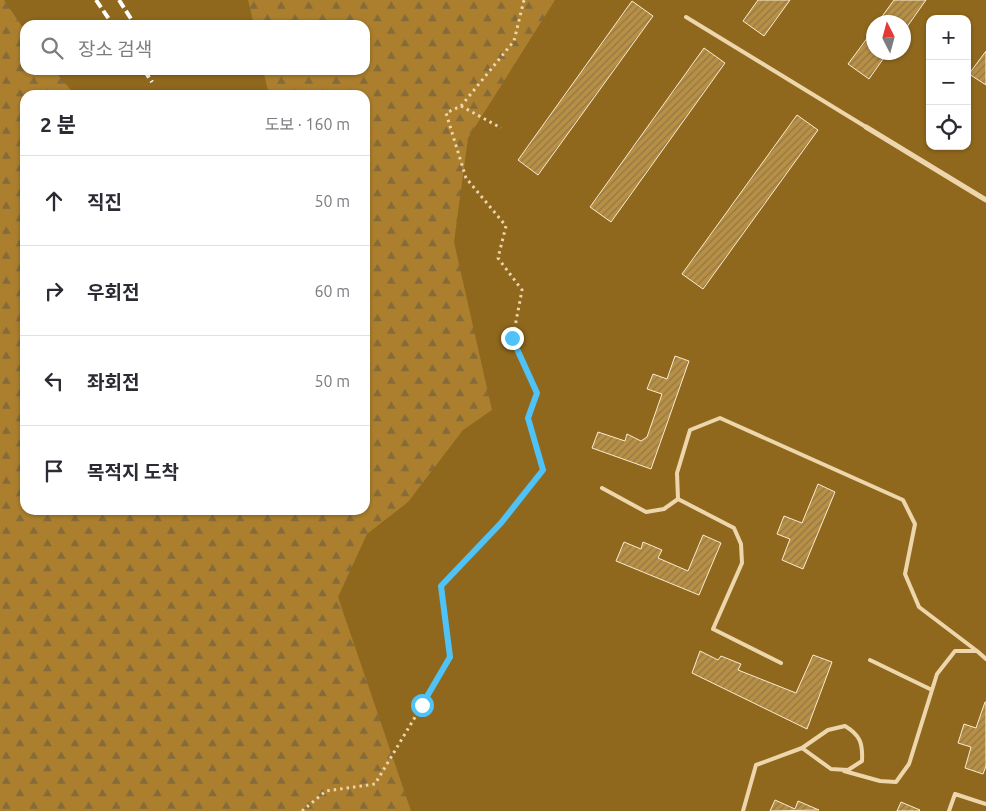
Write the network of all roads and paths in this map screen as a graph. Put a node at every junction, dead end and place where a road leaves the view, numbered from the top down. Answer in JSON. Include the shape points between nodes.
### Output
{"nodes":[{"id":1,"x":524,"y":0,"type":"edge"},
{"id":2,"x":686,"y":17,"type":"dead end"},
{"id":3,"x":461,"y":106,"type":"junction"},
{"id":4,"x":866,"y":127,"type":"joint"},
{"id":5,"x":500,"y":128,"type":"dead end"},
{"id":6,"x":986,"y":200,"type":"edge"},
{"id":7,"x":602,"y":488,"type":"dead end"},
{"id":8,"x":678,"y":499,"type":"junction"},
{"id":9,"x":977,"y":651,"type":"junction"},
{"id":10,"x":986,"y":659,"type":"edge"},
{"id":11,"x":870,"y":660,"type":"dead end"},
{"id":12,"x":781,"y":663,"type":"dead end"},
{"id":13,"x":932,"y":690,"type":"junction"},
{"id":14,"x":802,"y":748,"type":"junction"},
{"id":15,"x":839,"y":770,"type":"junction"},
{"id":16,"x":986,"y":804,"type":"edge"},
{"id":17,"x":302,"y":811,"type":"edge"},
{"id":18,"x":744,"y":811,"type":"edge"},
{"id":19,"x":949,"y":811,"type":"edge"}],
"edges":[{"from":1,"to":3,"type":"path","via":[[514,41]]},
{"from":2,"to":4,"type":"lane"},
{"from":3,"to":5,"type":"path"},
{"from":3,"to":17,"type":"path","via":[[446,113],[466,178],[506,226],[498,258],[522,290],[512,338],[537,393],[528,418],[543,470],[501,523],[441,586],[450,657],[375,784],[326,791]]},
{"from":4,"to":6,"type":"street"},
{"from":7,"to":8,"type":"lane","via":[[646,512],[664,509]]},
{"from":8,"to":9,"type":"lane","via":[[677,473],[690,430],[720,418],[903,500],[916,524],[905,574],[919,607]]},
{"from":8,"to":12,"type":"lane","via":[[734,528],[742,544],[742,563],[713,629]]},
{"from":9,"to":10,"type":"lane"},
{"from":9,"to":13,"type":"lane","via":[[954,651],[937,674]]},
{"from":11,"to":13,"type":"lane"},
{"from":13,"to":15,"type":"lane","via":[[909,764],[896,782],[880,782]]},
{"from":14,"to":15,"type":"lane","via":[[831,770]]},
{"from":14,"to":15,"type":"lane","via":[[828,730],[844,726],[854,731],[863,749],[862,761],[848,770]]},
{"from":14,"to":18,"type":"lane","via":[[756,765]]},
{"from":16,"to":19,"type":"lane","via":[[955,794]]}]}
